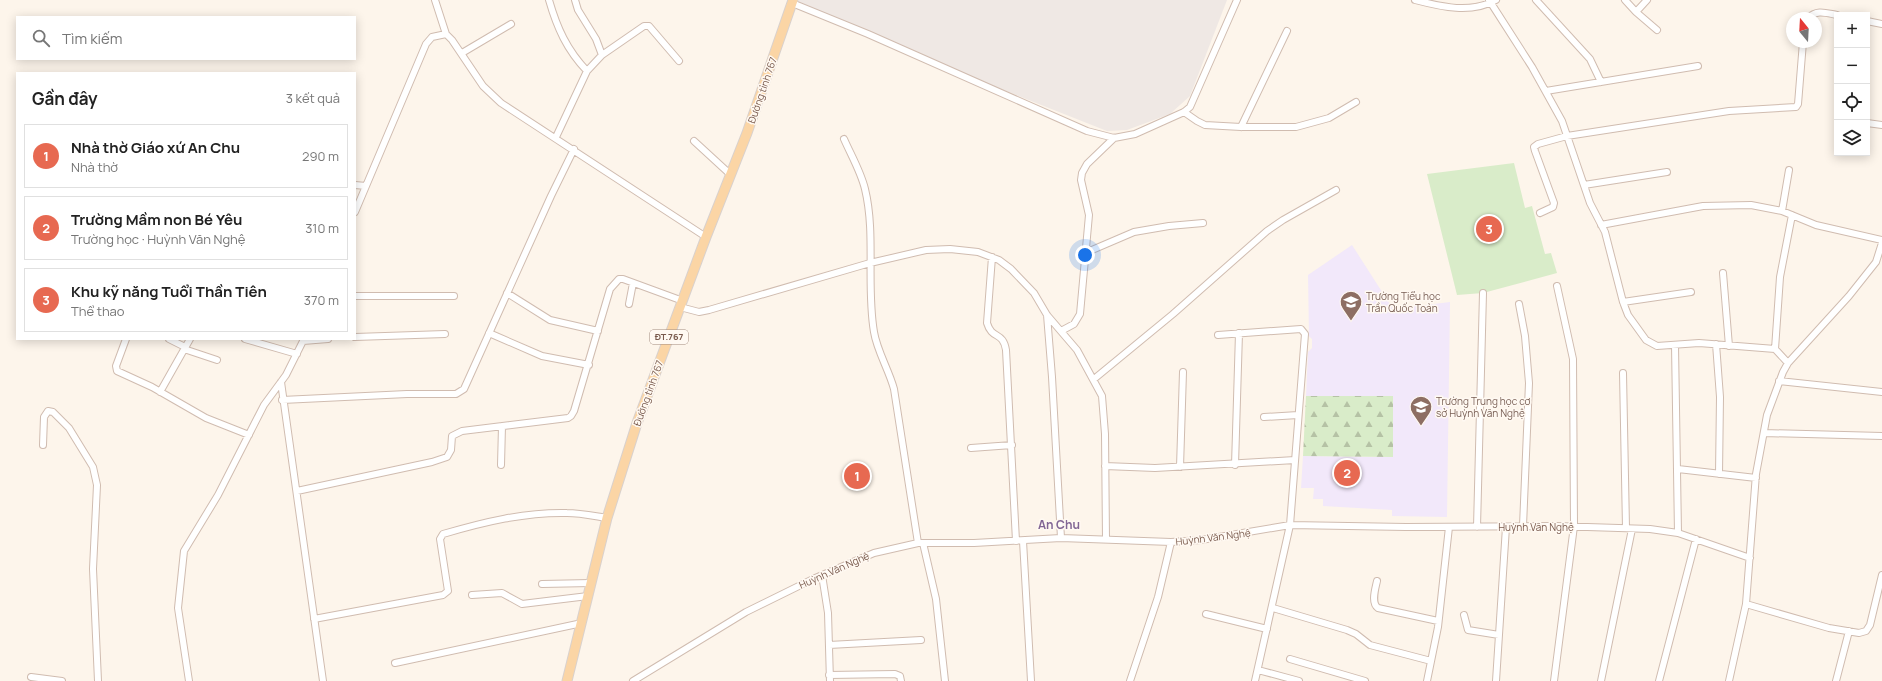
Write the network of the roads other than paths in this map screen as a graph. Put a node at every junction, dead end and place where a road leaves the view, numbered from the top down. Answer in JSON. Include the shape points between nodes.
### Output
{"nodes":[{"id":1,"x":435,"y":0,"type":"edge"},
{"id":2,"x":549,"y":0,"type":"edge"},
{"id":3,"x":575,"y":0,"type":"edge"},
{"id":4,"x":1237,"y":0,"type":"edge"},
{"id":5,"x":1415,"y":0,"type":"edge"},
{"id":6,"x":1536,"y":0,"type":"edge"},
{"id":7,"x":1625,"y":0,"type":"edge"},
{"id":8,"x":1647,"y":0,"type":"edge"},
{"id":9,"x":1492,"y":1,"type":"edge"},
{"id":10,"x":792,"y":2,"type":"edge"},
{"id":11,"x":1636,"y":12,"type":"junction"},
{"id":12,"x":1822,"y":12,"type":"edge"},
{"id":13,"x":1834,"y":14,"type":"edge"},
{"id":14,"x":1870,"y":22,"type":"edge"},
{"id":15,"x":511,"y":24,"type":"dead end"},
{"id":16,"x":1882,"y":24,"type":"edge"},
{"id":17,"x":1656,"y":30,"type":"dead end"},
{"id":18,"x":1287,"y":31,"type":"dead end"},
{"id":19,"x":446,"y":34,"type":"junction"},
{"id":20,"x":1803,"y":48,"type":"edge"},
{"id":21,"x":462,"y":53,"type":"junction"},
{"id":22,"x":602,"y":55,"type":"junction"},
{"id":23,"x":679,"y":61,"type":"dead end"},
{"id":24,"x":1698,"y":66,"type":"dead end"},
{"id":25,"x":587,"y":71,"type":"junction"},
{"id":26,"x":1601,"y":82,"type":"junction"},
{"id":27,"x":1546,"y":90,"type":"junction"},
{"id":28,"x":1356,"y":102,"type":"dead end"},
{"id":29,"x":1184,"y":112,"type":"junction"},
{"id":30,"x":1870,"y":123,"type":"edge"},
{"id":31,"x":1882,"y":125,"type":"edge"},
{"id":32,"x":1241,"y":127,"type":"junction"},
{"id":33,"x":1567,"y":136,"type":"junction"},
{"id":34,"x":556,"y":137,"type":"junction"},
{"id":35,"x":1114,"y":138,"type":"junction"},
{"id":36,"x":844,"y":139,"type":"dead end"},
{"id":37,"x":694,"y":141,"type":"dead end"},
{"id":38,"x":574,"y":149,"type":"junction"},
{"id":39,"x":1788,"y":170,"type":"dead end"},
{"id":40,"x":1667,"y":172,"type":"dead end"},
{"id":41,"x":731,"y":175,"type":"junction"},
{"id":42,"x":356,"y":185,"type":"edge"},
{"id":43,"x":1584,"y":185,"type":"junction"},
{"id":44,"x":366,"y":186,"type":"junction"},
{"id":45,"x":1336,"y":190,"type":"dead end"},
{"id":46,"x":356,"y":210,"type":"edge"},
{"id":47,"x":1782,"y":211,"type":"junction"},
{"id":48,"x":1540,"y":213,"type":"dead end"},
{"id":49,"x":1792,"y":215,"type":"junction"},
{"id":50,"x":1203,"y":223,"type":"dead end"},
{"id":51,"x":1601,"y":225,"type":"junction"},
{"id":52,"x":706,"y":237,"type":"junction"},
{"id":53,"x":1882,"y":242,"type":"edge"},
{"id":54,"x":1085,"y":253,"type":"junction"},
{"id":55,"x":992,"y":257,"type":"junction"},
{"id":56,"x":870,"y":264,"type":"junction"},
{"id":57,"x":1723,"y":273,"type":"dead end"},
{"id":58,"x":633,"y":283,"type":"junction"},
{"id":59,"x":1557,"y":286,"type":"dead end"},
{"id":60,"x":1691,"y":292,"type":"dead end"},
{"id":61,"x":507,"y":293,"type":"junction"},
{"id":62,"x":1483,"y":293,"type":"dead end"},
{"id":63,"x":356,"y":296,"type":"edge"},
{"id":64,"x":454,"y":296,"type":"dead end"},
{"id":65,"x":1623,"y":302,"type":"junction"},
{"id":66,"x":629,"y":304,"type":"dead end"},
{"id":67,"x":682,"y":304,"type":"junction"},
{"id":68,"x":1518,"y":304,"type":"dead end"},
{"id":69,"x":1047,"y":315,"type":"junction"},
{"id":70,"x":598,"y":331,"type":"junction"},
{"id":71,"x":1061,"y":331,"type":"junction"},
{"id":72,"x":489,"y":333,"type":"junction"},
{"id":73,"x":1239,"y":333,"type":"junction"},
{"id":74,"x":445,"y":334,"type":"dead end"},
{"id":75,"x":1218,"y":335,"type":"dead end"},
{"id":76,"x":356,"y":337,"type":"edge"},
{"id":77,"x":126,"y":340,"type":"edge"},
{"id":78,"x":171,"y":340,"type":"edge"},
{"id":79,"x":189,"y":340,"type":"edge"},
{"id":80,"x":248,"y":340,"type":"edge"},
{"id":81,"x":304,"y":340,"type":"edge"},
{"id":82,"x":1716,"y":344,"type":"junction"},
{"id":83,"x":1675,"y":345,"type":"junction"},
{"id":84,"x":1729,"y":346,"type":"junction"},
{"id":85,"x":185,"y":348,"type":"junction"},
{"id":86,"x":1775,"y":348,"type":"junction"},
{"id":87,"x":297,"y":354,"type":"junction"},
{"id":88,"x":217,"y":360,"type":"dead end"},
{"id":89,"x":1788,"y":363,"type":"junction"},
{"id":90,"x":589,"y":365,"type":"junction"},
{"id":91,"x":1183,"y":372,"type":"dead end"},
{"id":92,"x":1623,"y":373,"type":"dead end"},
{"id":93,"x":1094,"y":379,"type":"junction"},
{"id":94,"x":1780,"y":381,"type":"junction"},
{"id":95,"x":281,"y":382,"type":"junction"},
{"id":96,"x":160,"y":392,"type":"junction"},
{"id":97,"x":1882,"y":392,"type":"edge"},
{"id":98,"x":282,"y":400,"type":"junction"},
{"id":99,"x":1298,"y":415,"type":"junction"},
{"id":100,"x":1264,"y":417,"type":"dead end"},
{"id":101,"x":502,"y":426,"type":"junction"},
{"id":102,"x":1764,"y":433,"type":"junction"},
{"id":103,"x":249,"y":436,"type":"junction"},
{"id":104,"x":1882,"y":436,"type":"edge"},
{"id":105,"x":43,"y":445,"type":"dead end"},
{"id":106,"x":1012,"y":445,"type":"junction"},
{"id":107,"x":971,"y":448,"type":"dead end"},
{"id":108,"x":1295,"y":460,"type":"junction"},
{"id":109,"x":500,"y":465,"type":"dead end"},
{"id":110,"x":1235,"y":465,"type":"junction"},
{"id":111,"x":1105,"y":466,"type":"junction"},
{"id":112,"x":1180,"y":467,"type":"junction"},
{"id":113,"x":1678,"y":469,"type":"junction"},
{"id":114,"x":1718,"y":474,"type":"junction"},
{"id":115,"x":1756,"y":478,"type":"junction"},
{"id":116,"x":297,"y":491,"type":"junction"},
{"id":117,"x":607,"y":518,"type":"junction"},
{"id":118,"x":1290,"y":526,"type":"junction"},
{"id":119,"x":1523,"y":526,"type":"junction"},
{"id":120,"x":1574,"y":526,"type":"junction"},
{"id":121,"x":1449,"y":527,"type":"junction"},
{"id":122,"x":1477,"y":527,"type":"junction"},
{"id":123,"x":1506,"y":527,"type":"junction"},
{"id":124,"x":1629,"y":528,"type":"junction"},
{"id":125,"x":1678,"y":533,"type":"junction"},
{"id":126,"x":1061,"y":538,"type":"junction"},
{"id":127,"x":1106,"y":538,"type":"junction"},
{"id":128,"x":1696,"y":539,"type":"junction"},
{"id":129,"x":1016,"y":541,"type":"junction"},
{"id":130,"x":1023,"y":541,"type":"junction"},
{"id":131,"x":1171,"y":542,"type":"junction"},
{"id":132,"x":920,"y":543,"type":"junction"},
{"id":133,"x":1750,"y":558,"type":"junction"},
{"id":134,"x":822,"y":574,"type":"junction"},
{"id":135,"x":1882,"y":575,"type":"edge"},
{"id":136,"x":1377,"y":581,"type":"dead end"},
{"id":137,"x":591,"y":583,"type":"junction"},
{"id":138,"x":542,"y":584,"type":"dead end"},
{"id":139,"x":472,"y":595,"type":"dead end"},
{"id":140,"x":588,"y":596,"type":"junction"},
{"id":141,"x":1746,"y":604,"type":"junction"},
{"id":142,"x":1273,"y":608,"type":"junction"},
{"id":143,"x":1206,"y":614,"type":"dead end"},
{"id":144,"x":1464,"y":615,"type":"dead end"},
{"id":145,"x":314,"y":619,"type":"junction"},
{"id":146,"x":1438,"y":621,"type":"junction"},
{"id":147,"x":582,"y":623,"type":"junction"},
{"id":148,"x":1268,"y":629,"type":"junction"},
{"id":149,"x":1849,"y":631,"type":"junction"},
{"id":150,"x":1499,"y":635,"type":"junction"},
{"id":151,"x":921,"y":640,"type":"dead end"},
{"id":152,"x":829,"y":645,"type":"junction"},
{"id":153,"x":1290,"y":659,"type":"dead end"},
{"id":154,"x":1431,"y":661,"type":"junction"},
{"id":155,"x":395,"y":663,"type":"dead end"},
{"id":156,"x":1258,"y":670,"type":"junction"},
{"id":157,"x":31,"y":677,"type":"dead end"},
{"id":158,"x":830,"y":678,"type":"edge"},
{"id":159,"x":62,"y":681,"type":"edge"},
{"id":160,"x":98,"y":681,"type":"edge"},
{"id":161,"x":189,"y":681,"type":"edge"},
{"id":162,"x":323,"y":681,"type":"edge"},
{"id":163,"x":567,"y":681,"type":"edge"},
{"id":164,"x":633,"y":681,"type":"edge"},
{"id":165,"x":901,"y":681,"type":"edge"},
{"id":166,"x":945,"y":681,"type":"edge"},
{"id":167,"x":1031,"y":681,"type":"edge"},
{"id":168,"x":1130,"y":681,"type":"edge"},
{"id":169,"x":1255,"y":681,"type":"edge"},
{"id":170,"x":1299,"y":681,"type":"edge"},
{"id":171,"x":1365,"y":681,"type":"edge"},
{"id":172,"x":1427,"y":681,"type":"edge"},
{"id":173,"x":1496,"y":681,"type":"edge"},
{"id":174,"x":1554,"y":681,"type":"edge"},
{"id":175,"x":1601,"y":681,"type":"edge"},
{"id":176,"x":1658,"y":681,"type":"edge"},
{"id":177,"x":1729,"y":681,"type":"edge"},
{"id":178,"x":1836,"y":681,"type":"edge"}],
"edges":[{"from":1,"to":19,"type":"street"},
{"from":2,"to":25,"type":"street","via":[[558,29],[566,44]]},
{"from":3,"to":22,"type":"street"},
{"from":4,"to":29,"type":"street","via":[[1195,99]]},
{"from":5,"to":9,"type":"street","via":[[1456,8],[1474,8]]},
{"from":6,"to":26,"type":"street","via":[[1590,59]]},
{"from":7,"to":11,"type":"street"},
{"from":8,"to":11,"type":"street"},
{"from":9,"to":27,"type":"street"},
{"from":10,"to":35,"type":"street","via":[[1087,131]]},
{"from":10,"to":41,"type":"main road","name":"Đường tỉnh 767","number":"ĐT.767"},
{"from":11,"to":17,"type":"street"},
{"from":12,"to":13,"type":"street"},
{"from":14,"to":16,"type":"street"},
{"from":15,"to":21,"type":"street"},
{"from":18,"to":32,"type":"street"},
{"from":19,"to":21,"type":"street"},
{"from":19,"to":44,"type":"street","via":[[432,37],[426,44]]},
{"from":20,"to":33,"type":"street","via":[[1796,107],[1729,111]]},
{"from":21,"to":34,"type":"street","via":[[483,86],[501,103]]},
{"from":22,"to":23,"type":"street","via":[[647,25]]},
{"from":22,"to":25,"type":"street"},
{"from":24,"to":26,"type":"street"},
{"from":25,"to":34,"type":"street"},
{"from":26,"to":27,"type":"street"},
{"from":27,"to":33,"type":"street"},
{"from":28,"to":32,"type":"street","via":[[1333,117],[1299,127]]},
{"from":29,"to":32,"type":"street","via":[[1205,125]]},
{"from":29,"to":35,"type":"street","via":[[1135,134]]},
{"from":30,"to":31,"type":"street"},
{"from":33,"to":43,"type":"street"},
{"from":33,"to":48,"type":"street","via":[[1534,147],[1554,203],[1553,207]]},
{"from":34,"to":38,"type":"street"},
{"from":35,"to":54,"type":"street","via":[[1087,164],[1082,173],[1081,180],[1089,215]]},
{"from":36,"to":56,"type":"street","via":[[866,190]]},
{"from":37,"to":41,"type":"street"},
{"from":38,"to":52,"type":"street"},
{"from":38,"to":61,"type":"street"},
{"from":39,"to":47,"type":"street"},
{"from":40,"to":43,"type":"street"},
{"from":41,"to":52,"type":"main road","name":"Đường tỉnh 767","number":"ĐT.767"},
{"from":42,"to":44,"type":"street"},
{"from":43,"to":51,"type":"street"},
{"from":44,"to":46,"type":"street"},
{"from":45,"to":93,"type":"street","via":[[1267,231]]},
{"from":47,"to":49,"type":"street"},
{"from":47,"to":51,"type":"street","via":[[1751,204],[1721,205]]},
{"from":49,"to":53,"type":"street","via":[[1816,225]]},
{"from":49,"to":86,"type":"street","via":[[1780,276]]},
{"from":50,"to":54,"type":"street","via":[[1134,232]]},
{"from":51,"to":65,"type":"street","via":[[1609,245]]},
{"from":52,"to":67,"type":"main road","name":"Đường tỉnh 767","number":"ĐT.767"},
{"from":53,"to":89,"type":"street","via":[[1876,262]]},
{"from":54,"to":71,"type":"street","via":[[1080,314],[1074,324]]},
{"from":55,"to":56,"type":"street","via":[[978,252],[950,249],[926,250]]},
{"from":55,"to":69,"type":"street","via":[[1011,269],[1026,284]]},
{"from":55,"to":106,"type":"street","via":[[988,323],[993,335],[1002,337],[1004,341]]},
{"from":56,"to":67,"type":"street","via":[[709,310],[699,312]]},
{"from":56,"to":132,"type":"street","via":[[874,331],[877,346],[894,389]]},
{"from":57,"to":84,"type":"street"},
{"from":58,"to":66,"type":"street"},
{"from":58,"to":67,"type":"street"},
{"from":58,"to":70,"type":"street","via":[[623,279],[615,282],[610,289]]},
{"from":59,"to":120,"type":"street","via":[[1573,359]]},
{"from":60,"to":65,"type":"street"},
{"from":61,"to":70,"type":"street","via":[[550,320]]},
{"from":61,"to":72,"type":"street"},
{"from":62,"to":122,"type":"street"},
{"from":63,"to":64,"type":"street"},
{"from":65,"to":83,"type":"street","via":[[1628,315],[1646,340],[1657,346]]},
{"from":67,"to":117,"type":"main road","name":"Đường tỉnh 767","number":"ĐT.767","via":[[637,423]]},
{"from":68,"to":119,"type":"street","via":[[1525,336],[1529,383]]},
{"from":69,"to":71,"type":"street"},
{"from":69,"to":126,"type":"street"},
{"from":70,"to":90,"type":"street"},
{"from":71,"to":93,"type":"street","via":[[1077,350]]},
{"from":72,"to":90,"type":"street","via":[[542,356]]},
{"from":72,"to":98,"type":"street","via":[[469,381],[464,389],[456,394]]},
{"from":73,"to":75,"type":"street"},
{"from":73,"to":99,"type":"street","via":[[1301,329],[1304,331]]},
{"from":73,"to":110,"type":"street"},
{"from":74,"to":76,"type":"street"},
{"from":77,"to":96,"type":"street","via":[[116,369]]},
{"from":78,"to":85,"type":"street"},
{"from":79,"to":85,"type":"street"},
{"from":80,"to":87,"type":"street"},
{"from":81,"to":87,"type":"street"},
{"from":82,"to":83,"type":"street"},
{"from":82,"to":84,"type":"street"},
{"from":82,"to":114,"type":"street","via":[[1720,397]]},
{"from":83,"to":113,"type":"street"},
{"from":84,"to":86,"type":"street"},
{"from":85,"to":88,"type":"street"},
{"from":85,"to":96,"type":"street"},
{"from":86,"to":89,"type":"street"},
{"from":87,"to":95,"type":"street"},
{"from":89,"to":94,"type":"street"},
{"from":90,"to":101,"type":"street","via":[[571,416]]},
{"from":91,"to":112,"type":"street"},
{"from":92,"to":124,"type":"street"},
{"from":93,"to":111,"type":"street","via":[[1103,401]]},
{"from":94,"to":97,"type":"street"},
{"from":94,"to":102,"type":"street","via":[[1767,415]]},
{"from":95,"to":98,"type":"street"},
{"from":95,"to":103,"type":"street","via":[[264,405]]},
{"from":96,"to":103,"type":"street","via":[[206,418]]},
{"from":98,"to":116,"type":"street"},
{"from":99,"to":100,"type":"street"},
{"from":99,"to":108,"type":"street"},
{"from":101,"to":109,"type":"street"},
{"from":101,"to":116,"type":"street","via":[[456,433],[452,436],[451,450],[447,457],[432,462]]},
{"from":102,"to":104,"type":"street"},
{"from":102,"to":115,"type":"street"},
{"from":103,"to":161,"type":"street","via":[[184,551],[178,608]]},
{"from":105,"to":160,"type":"street","via":[[44,417],[48,411],[53,412],[69,428],[93,467],[98,485],[93,569]]},
{"from":106,"to":107,"type":"street"},
{"from":106,"to":129,"type":"street"},
{"from":108,"to":110,"type":"street"},
{"from":108,"to":118,"type":"street"},
{"from":110,"to":112,"type":"street"},
{"from":111,"to":112,"type":"street"},
{"from":111,"to":127,"type":"street"},
{"from":113,"to":114,"type":"street"},
{"from":113,"to":125,"type":"street"},
{"from":114,"to":115,"type":"street"},
{"from":115,"to":133,"type":"street"},
{"from":116,"to":145,"type":"street"},
{"from":117,"to":137,"type":"main road","name":"Đường tỉnh 767","number":"ĐT.767"},
{"from":117,"to":145,"type":"street","via":[[568,513],[536,514],[508,517],[443,534],[440,539],[448,591],[444,595]]},
{"from":118,"to":121,"type":"street","name":"Huỳnh Văn Nghệ"},
{"from":118,"to":131,"type":"street","name":"Huỳnh Văn Nghệ","via":[[1201,540]]},
{"from":118,"to":142,"type":"street"},
{"from":119,"to":120,"type":"street","name":"Huỳnh Văn Nghệ"},
{"from":119,"to":123,"type":"street","name":"Huỳnh Văn Nghệ"},
{"from":120,"to":124,"type":"street","name":"Huỳnh Văn Nghệ"},
{"from":120,"to":174,"type":"street"},
{"from":121,"to":122,"type":"street","name":"Huỳnh Văn Nghệ"},
{"from":121,"to":146,"type":"street"},
{"from":122,"to":123,"type":"street","name":"Huỳnh Văn Nghệ"},
{"from":123,"to":150,"type":"street"},
{"from":124,"to":125,"type":"street","name":"Huỳnh Văn Nghệ"},
{"from":124,"to":175,"type":"street"},
{"from":125,"to":128,"type":"street","name":"Huỳnh Văn Nghệ"},
{"from":126,"to":127,"type":"street","name":"Huỳnh Văn Nghệ"},
{"from":126,"to":130,"type":"street","name":"Huỳnh Văn Nghệ"},
{"from":127,"to":131,"type":"street","name":"Huỳnh Văn Nghệ"},
{"from":128,"to":133,"type":"street","name":"Huỳnh Văn Nghệ"},
{"from":128,"to":176,"type":"street"},
{"from":129,"to":130,"type":"street","name":"Huỳnh Văn Nghệ"},
{"from":129,"to":132,"type":"street","name":"Huỳnh Văn Nghệ"},
{"from":130,"to":167,"type":"street"},
{"from":131,"to":168,"type":"street","via":[[1158,597]]},
{"from":132,"to":134,"type":"street","name":"Huỳnh Văn Nghệ","via":[[874,553]]},
{"from":132,"to":166,"type":"street","via":[[936,599]]},
{"from":133,"to":141,"type":"street"},
{"from":134,"to":152,"type":"street","via":[[828,613]]},
{"from":134,"to":164,"type":"street","name":"Huỳnh Văn Nghệ","via":[[746,612]]},
{"from":135,"to":149,"type":"street","via":[[1870,625],[1866,631],[1859,633]]},
{"from":136,"to":146,"type":"street","via":[[1374,601],[1378,608]]},
{"from":137,"to":138,"type":"street"},
{"from":137,"to":140,"type":"main road","name":"Đường tỉnh 767","number":"ĐT.767"},
{"from":139,"to":140,"type":"street","via":[[502,593],[522,604]]},
{"from":140,"to":147,"type":"main road","name":"Đường tỉnh 767","number":"ĐT.767"},
{"from":141,"to":149,"type":"street","via":[[1829,628]]},
{"from":141,"to":177,"type":"street"},
{"from":142,"to":148,"type":"street"},
{"from":142,"to":154,"type":"street","via":[[1347,630],[1370,645]]},
{"from":143,"to":148,"type":"street"},
{"from":144,"to":150,"type":"street","via":[[1468,630]]},
{"from":145,"to":162,"type":"street"},
{"from":146,"to":154,"type":"street"},
{"from":147,"to":155,"type":"street"},
{"from":147,"to":163,"type":"main road","name":"Đường tỉnh 767","number":"ĐT.767"},
{"from":148,"to":156,"type":"street"},
{"from":149,"to":178,"type":"street"},
{"from":150,"to":173,"type":"street"},
{"from":151,"to":152,"type":"street"},
{"from":152,"to":158,"type":"street"},
{"from":153,"to":171,"type":"street"},
{"from":154,"to":172,"type":"street"},
{"from":156,"to":169,"type":"street"},
{"from":156,"to":170,"type":"street"},
{"from":157,"to":159,"type":"street"},
{"from":158,"to":165,"type":"street","via":[[896,674],[900,676]]}]}
